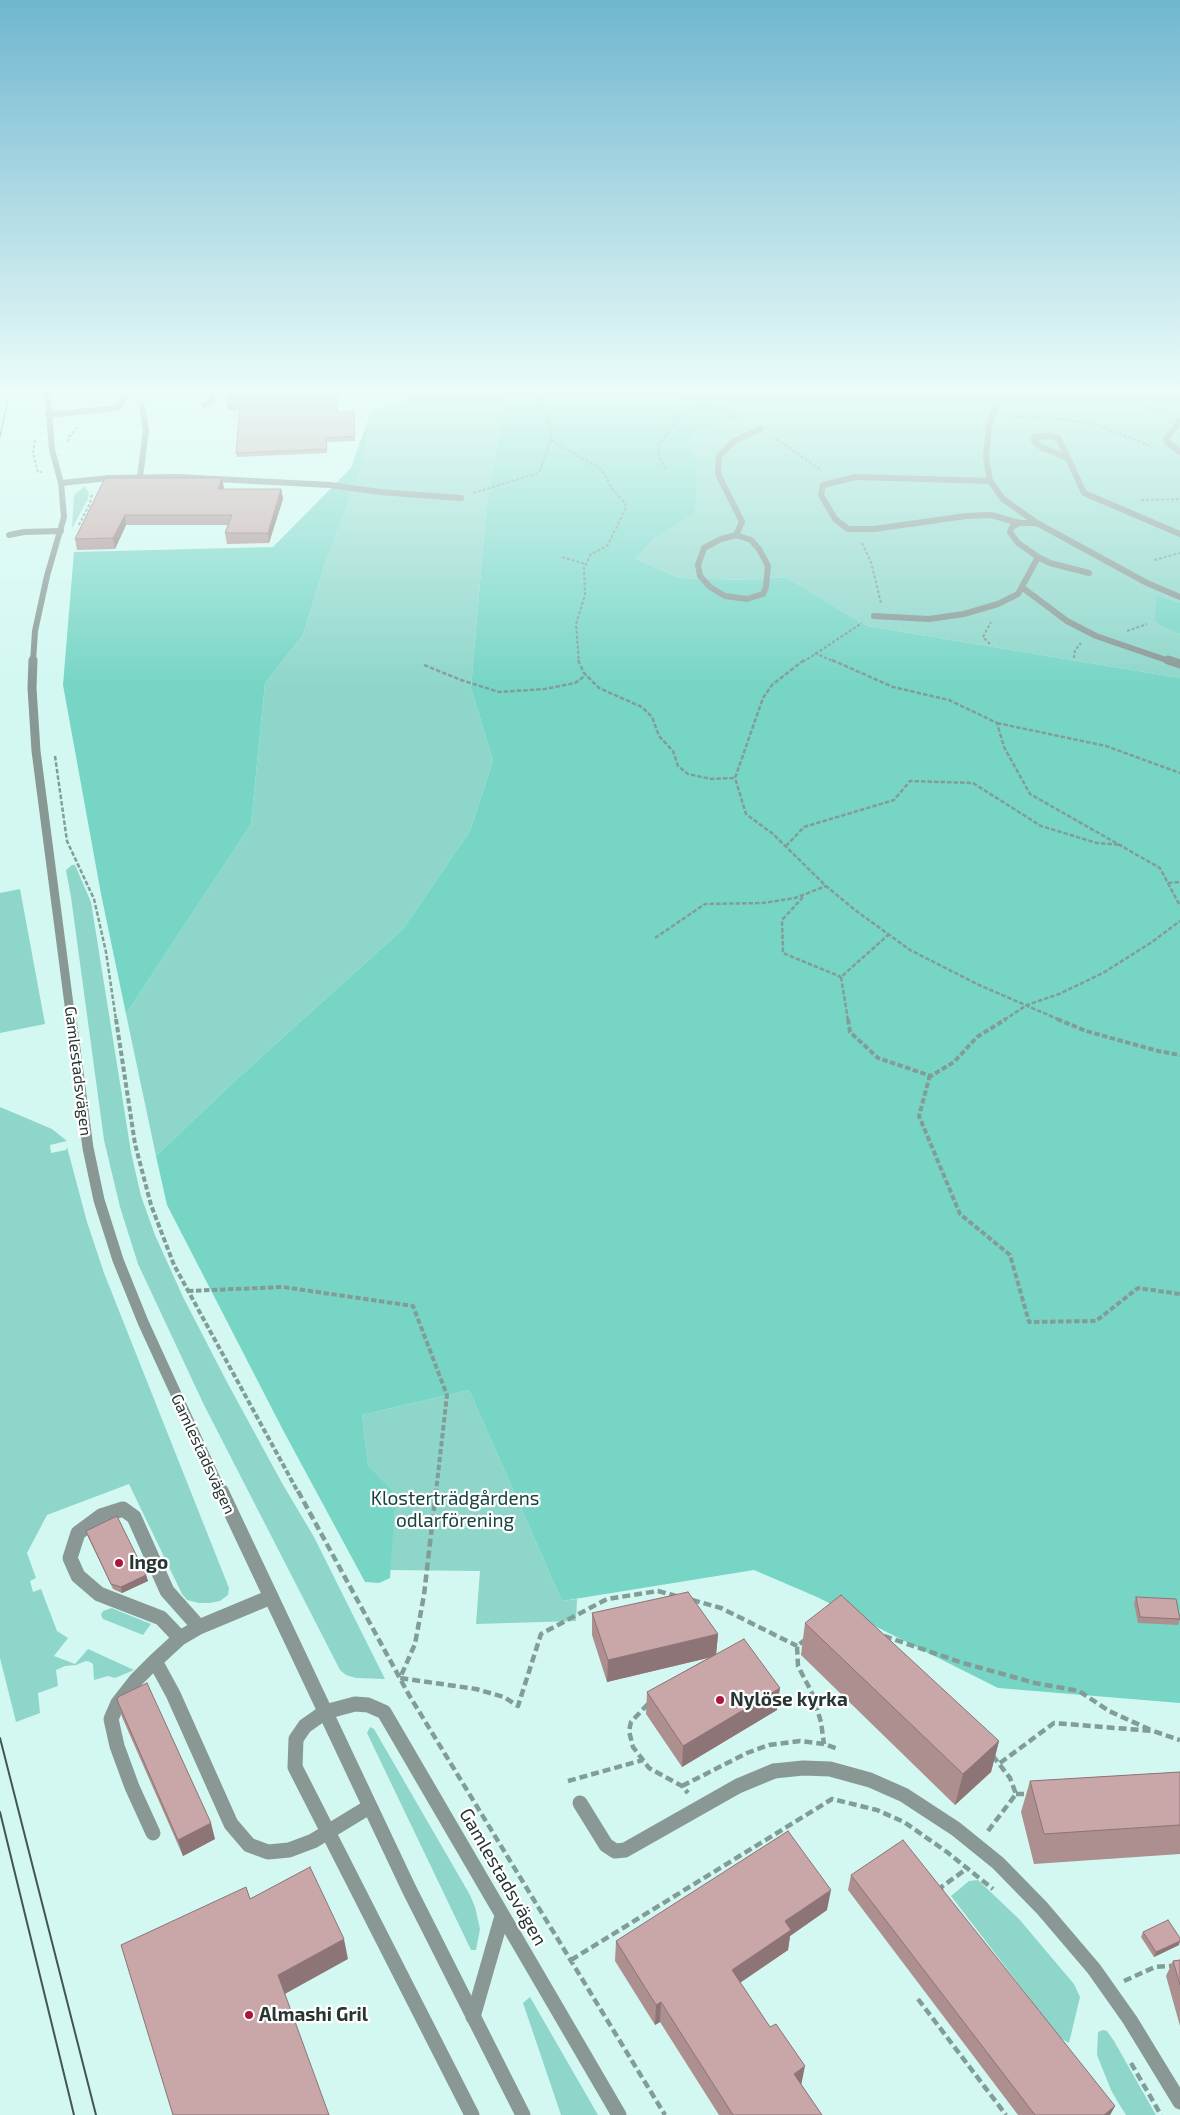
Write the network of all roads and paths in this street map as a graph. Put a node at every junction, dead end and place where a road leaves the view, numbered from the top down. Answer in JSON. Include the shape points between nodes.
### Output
{"nodes":[{"id":1,"x":61,"y":488,"type":"edge"},
{"id":2,"x":90,"y":488,"type":"edge"},
{"id":3,"x":340,"y":488,"type":"edge"},
{"id":4,"x":489,"y":488,"type":"edge"},
{"id":5,"x":612,"y":488,"type":"edge"},
{"id":6,"x":725,"y":488,"type":"edge"},
{"id":7,"x":823,"y":488,"type":"edge"},
{"id":8,"x":995,"y":488,"type":"edge"},
{"id":9,"x":1082,"y":488,"type":"edge"},
{"id":10,"x":461,"y":498,"type":"joint"},
{"id":11,"x":1019,"y":523,"type":"junction"},
{"id":12,"x":1037,"y":523,"type":"junction"},
{"id":13,"x":848,"y":528,"type":"junction"},
{"id":14,"x":61,"y":531,"type":"junction"},
{"id":15,"x":76,"y":534,"type":"edge"},
{"id":16,"x":1180,"y":534,"type":"edge"},
{"id":17,"x":9,"y":535,"type":"dead end"},
{"id":18,"x":736,"y":535,"type":"junction"},
{"id":19,"x":1180,"y":553,"type":"edge"},
{"id":20,"x":562,"y":557,"type":"dead end"},
{"id":21,"x":1038,"y":557,"type":"junction"},
{"id":22,"x":1154,"y":560,"type":"dead end"},
{"id":23,"x":585,"y":564,"type":"junction"},
{"id":24,"x":1089,"y":573,"type":"dead end"},
{"id":25,"x":1022,"y":588,"type":"junction"},
{"id":26,"x":1180,"y":597,"type":"edge"},
{"id":27,"x":991,"y":606,"type":"junction"},
{"id":28,"x":874,"y":616,"type":"junction"},
{"id":29,"x":990,"y":644,"type":"dead end"},
{"id":30,"x":814,"y":653,"type":"junction"},
{"id":31,"x":424,"y":664,"type":"dead end"},
{"id":32,"x":1180,"y":664,"type":"edge"},
{"id":33,"x":586,"y":675,"type":"junction"},
{"id":34,"x":997,"y":723,"type":"junction"},
{"id":35,"x":55,"y":755,"type":"dead end"},
{"id":36,"x":1180,"y":773,"type":"edge"},
{"id":37,"x":735,"y":778,"type":"junction"},
{"id":38,"x":1123,"y":845,"type":"junction"},
{"id":39,"x":786,"y":846,"type":"junction"},
{"id":40,"x":1180,"y":882,"type":"edge"},
{"id":41,"x":1168,"y":883,"type":"junction"},
{"id":42,"x":826,"y":886,"type":"junction"},
{"id":43,"x":805,"y":895,"type":"junction"},
{"id":44,"x":1180,"y":906,"type":"edge"},
{"id":45,"x":1180,"y":921,"type":"edge"},
{"id":46,"x":888,"y":935,"type":"junction"},
{"id":47,"x":654,"y":938,"type":"dead end"},
{"id":48,"x":841,"y":976,"type":"junction"},
{"id":49,"x":1027,"y":1005,"type":"junction"},
{"id":50,"x":1180,"y":1055,"type":"edge"},
{"id":51,"x":930,"y":1075,"type":"junction"},
{"id":52,"x":188,"y":1291,"type":"junction"},
{"id":53,"x":1180,"y":1294,"type":"edge"},
{"id":54,"x":271,"y":1597,"type":"junction"},
{"id":55,"x":199,"y":1628,"type":"junction"},
{"id":56,"x":811,"y":1635,"type":"edge"},
{"id":57,"x":881,"y":1636,"type":"edge"},
{"id":58,"x":180,"y":1638,"type":"junction"},
{"id":59,"x":797,"y":1646,"type":"junction"},
{"id":60,"x":155,"y":1661,"type":"junction"},
{"id":61,"x":400,"y":1678,"type":"junction"},
{"id":62,"x":653,"y":1702,"type":"edge"},
{"id":63,"x":324,"y":1712,"type":"junction"},
{"id":64,"x":1153,"y":1731,"type":"junction"},
{"id":65,"x":1180,"y":1740,"type":"edge"},
{"id":66,"x":824,"y":1744,"type":"dead end"},
{"id":67,"x":986,"y":1750,"type":"edge"},
{"id":68,"x":643,"y":1760,"type":"junction"},
{"id":69,"x":1000,"y":1764,"type":"junction"},
{"id":70,"x":568,"y":1781,"type":"dead end"},
{"id":71,"x":682,"y":1786,"type":"dead end"},
{"id":72,"x":1016,"y":1794,"type":"junction"},
{"id":73,"x":1033,"y":1794,"type":"edge"},
{"id":74,"x":580,"y":1803,"type":"dead end"},
{"id":75,"x":369,"y":1806,"type":"junction"},
{"id":76,"x":328,"y":1832,"type":"junction"},
{"id":77,"x":153,"y":1833,"type":"dead end"},
{"id":78,"x":985,"y":1835,"type":"dead end"},
{"id":79,"x":965,"y":1870,"type":"dead end"},
{"id":80,"x":995,"y":1890,"type":"dead end"},
{"id":81,"x":944,"y":1896,"type":"edge"},
{"id":82,"x":502,"y":1916,"type":"junction"},
{"id":83,"x":571,"y":1960,"type":"junction"},
{"id":84,"x":1180,"y":1965,"type":"edge"},
{"id":85,"x":1124,"y":1981,"type":"dead end"},
{"id":86,"x":918,"y":1999,"type":"dead end"},
{"id":87,"x":472,"y":2017,"type":"junction"},
{"id":88,"x":1128,"y":2058,"type":"dead end"},
{"id":89,"x":1180,"y":2102,"type":"edge"},
{"id":90,"x":472,"y":2115,"type":"edge"},
{"id":91,"x":523,"y":2115,"type":"edge"},
{"id":92,"x":619,"y":2115,"type":"edge"},
{"id":93,"x":665,"y":2115,"type":"edge"},
{"id":94,"x":1006,"y":2115,"type":"edge"},
{"id":95,"x":1161,"y":2115,"type":"edge"}],
"edges":[{"from":1,"to":14,"type":"street","name":"Gamlestadsvägen","via":[[64,517]]},
{"from":2,"to":15,"type":"path","via":[[92,498]]},
{"from":3,"to":10,"type":"street"},
{"from":4,"to":10,"type":"path"},
{"from":5,"to":23,"type":"path","via":[[626,508],[607,546],[591,554]]},
{"from":6,"to":18,"type":"street","via":[[742,522]]},
{"from":7,"to":13,"type":"street","via":[[821,496],[835,519]]},
{"from":8,"to":12,"type":"street","via":[[1003,500]]},
{"from":9,"to":16,"type":"street","via":[[1084,493]]},
{"from":11,"to":12,"type":"street"},
{"from":11,"to":13,"type":"street","via":[[991,515],[874,529]]},
{"from":11,"to":21,"type":"street","via":[[1012,526],[1010,532],[1018,543]]},
{"from":12,"to":26,"type":"street","via":[[1147,583]]},
{"from":13,"to":28,"type":"path","via":[[864,545],[871,562],[882,604]]},
{"from":14,"to":17,"type":"street"},
{"from":14,"to":54,"type":"street","name":"Gamlestadsvägen","via":[[46,576],[35,631],[32,688],[38,767],[88,1148],[99,1200],[118,1260],[194,1435]]},
{"from":18,"to":18,"type":"street","via":[[704,548],[698,565],[700,576],[710,587],[725,596],[747,599],[763,594],[768,566],[759,548],[750,540]]},
{"from":19,"to":22,"type":"path"},
{"from":20,"to":23,"type":"path"},
{"from":21,"to":24,"type":"street"},
{"from":21,"to":25,"type":"street"},
{"from":23,"to":33,"type":"path","via":[[584,595],[576,624],[578,660]]},
{"from":25,"to":27,"type":"street","via":[[1018,594]]},
{"from":25,"to":32,"type":"street","via":[[1067,621],[1096,636]]},
{"from":27,"to":28,"type":"street","via":[[929,619]]},
{"from":27,"to":29,"type":"path","via":[[994,612],[983,637]]},
{"from":28,"to":30,"type":"path"},
{"from":30,"to":34,"type":"path","via":[[893,687],[949,700]]},
{"from":30,"to":37,"type":"path","via":[[772,685],[763,698]]},
{"from":31,"to":33,"type":"path","via":[[500,692],[545,689],[575,683]]},
{"from":33,"to":37,"type":"path","via":[[599,688],[642,707],[652,717],[659,736],[673,751],[678,766],[688,774],[710,779]]},
{"from":34,"to":36,"type":"path","via":[[1106,746]]},
{"from":34,"to":38,"type":"path","via":[[1004,747],[1030,794]]},
{"from":35,"to":52,"type":"path","via":[[67,841],[94,900],[106,952],[134,1144],[151,1205],[174,1265]]},
{"from":37,"to":39,"type":"path","via":[[746,814]]},
{"from":38,"to":39,"type":"path","via":[[1096,843],[1041,826],[973,783],[910,781],[894,800],[804,827]]},
{"from":38,"to":41,"type":"path","via":[[1160,868]]},
{"from":39,"to":42,"type":"path"},
{"from":40,"to":41,"type":"path"},
{"from":41,"to":44,"type":"path"},
{"from":42,"to":43,"type":"path"},
{"from":42,"to":46,"type":"path"},
{"from":43,"to":47,"type":"path","via":[[763,904],[705,904]]},
{"from":43,"to":48,"type":"path","via":[[782,920],[783,953]]},
{"from":45,"to":49,"type":"path","via":[[1103,973]]},
{"from":46,"to":48,"type":"path"},
{"from":46,"to":49,"type":"path","via":[[910,950],[979,985]]},
{"from":48,"to":51,"type":"path","via":[[850,1032],[878,1058]]},
{"from":49,"to":50,"type":"path","via":[[1086,1031]]},
{"from":49,"to":51,"type":"path","via":[[977,1037],[954,1062]]},
{"from":51,"to":53,"type":"path","via":[[919,1116],[960,1214],[1010,1255],[1029,1322],[1096,1321],[1138,1288]]},
{"from":52,"to":61,"type":"path"},
{"from":52,"to":61,"type":"path","via":[[283,1287],[413,1306],[447,1395],[424,1595],[415,1644]]},
{"from":54,"to":55,"type":"street"},
{"from":54,"to":63,"type":"street","name":"Gamlestadsvägen"},
{"from":55,"to":58,"type":"street"},
{"from":55,"to":58,"type":"street","via":[[167,1590],[134,1517],[123,1509],[101,1516],[78,1533],[70,1558],[78,1576],[99,1594],[161,1618]]},
{"from":56,"to":59,"type":"path"},
{"from":57,"to":64,"type":"path","via":[[963,1663],[1035,1683],[1079,1691],[1109,1711]]},
{"from":58,"to":60,"type":"street"},
{"from":59,"to":61,"type":"path","via":[[721,1608],[658,1591],[607,1599],[541,1634],[518,1706],[476,1689]]},
{"from":59,"to":66,"type":"path","via":[[798,1666],[812,1693]]},
{"from":60,"to":76,"type":"street","via":[[231,1824],[249,1845],[268,1852],[289,1850]]},
{"from":60,"to":77,"type":"street","via":[[118,1703],[111,1719],[132,1787]]},
{"from":61,"to":83,"type":"path"},
{"from":62,"to":68,"type":"path","via":[[631,1722],[629,1731],[633,1747]]},
{"from":63,"to":75,"type":"street","name":"Gamlestadsvägen"},
{"from":63,"to":76,"type":"street","name":"Gamlestadsvägen","via":[[305,1726],[296,1739],[294,1753],[295,1767]]},
{"from":63,"to":82,"type":"street","name":"Gamlestadsvägen","via":[[355,1704],[384,1712]]},
{"from":64,"to":65,"type":"path"},
{"from":64,"to":69,"type":"path","via":[[1054,1723]]},
{"from":67,"to":69,"type":"path"},
{"from":68,"to":70,"type":"path"},
{"from":68,"to":71,"type":"path","via":[[649,1768]]},
{"from":69,"to":72,"type":"path"},
{"from":72,"to":73,"type":"path"},
{"from":72,"to":78,"type":"path"},
{"from":74,"to":89,"type":"street","via":[[606,1845],[615,1851],[625,1850],[738,1786],[774,1771],[830,1769],[870,1780],[904,1795],[956,1829],[998,1863],[1042,1908],[1094,1969],[1130,2020]]},
{"from":75,"to":76,"type":"street"},
{"from":75,"to":87,"type":"street","name":"Gamlestadsvägen"},
{"from":76,"to":90,"type":"street","name":"Gamlestadsvägen"},
{"from":79,"to":81,"type":"path","via":[[940,1888]]},
{"from":80,"to":83,"type":"path","via":[[904,1822],[877,1810],[832,1799]]},
{"from":82,"to":87,"type":"street"},
{"from":82,"to":92,"type":"street","name":"Gamlestadsvägen"},
{"from":83,"to":93,"type":"path"},
{"from":84,"to":85,"type":"path","via":[[1155,1967]]},
{"from":86,"to":94,"type":"path"},
{"from":87,"to":91,"type":"street","name":"Gamlestadsvägen"},
{"from":88,"to":95,"type":"path"}]}
